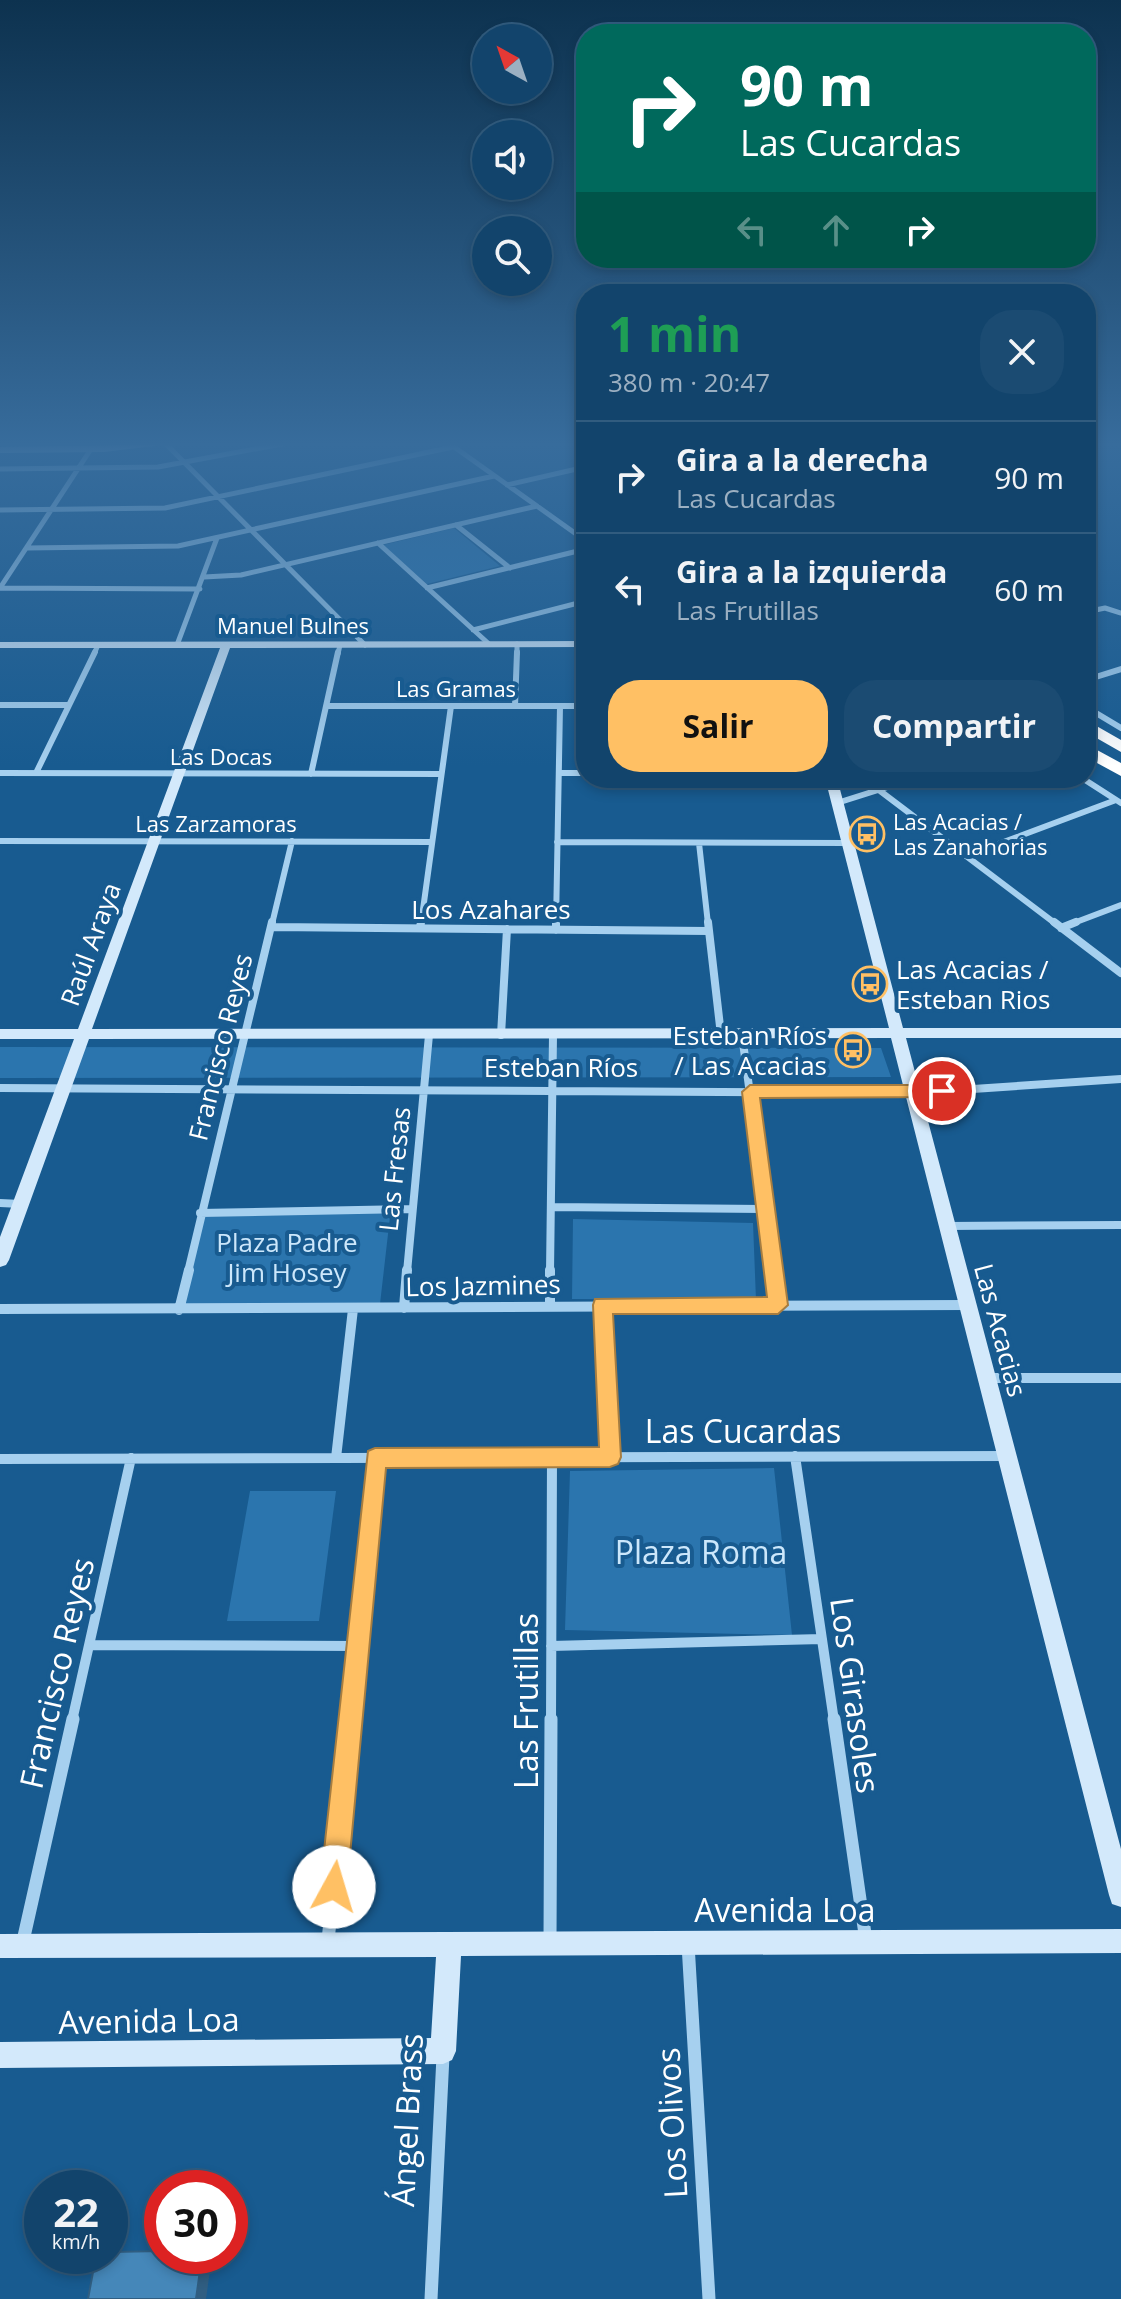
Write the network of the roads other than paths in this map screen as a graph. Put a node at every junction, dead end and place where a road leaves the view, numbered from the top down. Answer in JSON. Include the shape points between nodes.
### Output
{"nodes":[{"id":1,"x":25,"y":551,"type":"edge"},
{"id":2,"x":213,"y":551,"type":"edge"},
{"id":3,"x":272,"y":551,"type":"edge"},
{"id":4,"x":343,"y":551,"type":"edge"},
{"id":5,"x":387,"y":551,"type":"edge"},
{"id":6,"x":489,"y":551,"type":"edge"},
{"id":7,"x":576,"y":552,"type":"edge"},
{"id":8,"x":286,"y":565,"type":"junction"},
{"id":9,"x":510,"y":568,"type":"junction"},
{"id":10,"x":204,"y":577,"type":"junction"},
{"id":11,"x":0,"y":588,"type":"edge"},
{"id":12,"x":427,"y":588,"type":"junction"},
{"id":13,"x":200,"y":589,"type":"junction"},
{"id":14,"x":576,"y":604,"type":"edge"},
{"id":15,"x":1096,"y":611,"type":"edge"},
{"id":16,"x":1121,"y":613,"type":"edge"},
{"id":17,"x":473,"y":630,"type":"junction"},
{"id":18,"x":489,"y":644,"type":"junction"},
{"id":19,"x":517,"y":644,"type":"junction"},
{"id":20,"x":576,"y":644,"type":"edge"},
{"id":21,"x":0,"y":645,"type":"edge"},
{"id":22,"x":98,"y":645,"type":"junction"},
{"id":23,"x":177,"y":645,"type":"junction"},
{"id":24,"x":226,"y":645,"type":"junction"},
{"id":25,"x":340,"y":645,"type":"junction"},
{"id":26,"x":365,"y":645,"type":"junction"},
{"id":27,"x":1121,"y":669,"type":"edge"},
{"id":28,"x":1096,"y":677,"type":"edge"},
{"id":29,"x":0,"y":705,"type":"edge"},
{"id":30,"x":69,"y":705,"type":"junction"},
{"id":31,"x":326,"y":706,"type":"junction"},
{"id":32,"x":451,"y":706,"type":"junction"},
{"id":33,"x":515,"y":706,"type":"junction"},
{"id":34,"x":560,"y":706,"type":"junction"},
{"id":35,"x":576,"y":706,"type":"edge"},
{"id":36,"x":1096,"y":713,"type":"edge"},
{"id":37,"x":1121,"y":728,"type":"edge"},
{"id":38,"x":1096,"y":731,"type":"edge"},
{"id":39,"x":1121,"y":747,"type":"edge"},
{"id":40,"x":1096,"y":755,"type":"edge"},
{"id":41,"x":1121,"y":771,"type":"edge"},
{"id":42,"x":0,"y":773,"type":"edge"},
{"id":43,"x":36,"y":773,"type":"junction"},
{"id":44,"x":559,"y":773,"type":"junction"},
{"id":45,"x":576,"y":773,"type":"edge"},
{"id":46,"x":178,"y":774,"type":"junction"},
{"id":47,"x":311,"y":774,"type":"junction"},
{"id":48,"x":441,"y":774,"type":"junction"},
{"id":49,"x":1096,"y":787,"type":"edge"},
{"id":50,"x":833,"y":788,"type":"edge"},
{"id":51,"x":876,"y":788,"type":"edge"},
{"id":52,"x":885,"y":788,"type":"edge"},
{"id":53,"x":879,"y":790,"type":"junction"},
{"id":54,"x":1118,"y":802,"type":"edge"},
{"id":55,"x":837,"y":803,"type":"junction"},
{"id":56,"x":0,"y":841,"type":"edge"},
{"id":57,"x":153,"y":841,"type":"junction"},
{"id":58,"x":292,"y":841,"type":"junction"},
{"id":59,"x":432,"y":842,"type":"junction"},
{"id":60,"x":557,"y":842,"type":"junction"},
{"id":61,"x":699,"y":843,"type":"junction"},
{"id":62,"x":847,"y":843,"type":"junction"},
{"id":63,"x":966,"y":856,"type":"junction"},
{"id":64,"x":1121,"y":905,"type":"edge"},
{"id":65,"x":272,"y":927,"type":"junction"},
{"id":66,"x":420,"y":928,"type":"junction"},
{"id":67,"x":1061,"y":928,"type":"junction"},
{"id":68,"x":507,"y":929,"type":"junction"},
{"id":69,"x":556,"y":930,"type":"junction"},
{"id":70,"x":709,"y":931,"type":"junction"},
{"id":71,"x":1121,"y":973,"type":"edge"},
{"id":72,"x":1121,"y":1033,"type":"edge"},
{"id":73,"x":0,"y":1034,"type":"edge"},
{"id":74,"x":83,"y":1034,"type":"junction"},
{"id":75,"x":248,"y":1034,"type":"junction"},
{"id":76,"x":429,"y":1035,"type":"junction"},
{"id":77,"x":501,"y":1035,"type":"junction"},
{"id":78,"x":553,"y":1035,"type":"junction"},
{"id":79,"x":721,"y":1035,"type":"junction"},
{"id":80,"x":742,"y":1035,"type":"junction"},
{"id":81,"x":898,"y":1035,"type":"junction"},
{"id":82,"x":1121,"y":1079,"type":"edge"},
{"id":83,"x":0,"y":1088,"type":"edge"},
{"id":84,"x":63,"y":1088,"type":"junction"},
{"id":85,"x":233,"y":1089,"type":"junction"},
{"id":86,"x":424,"y":1090,"type":"junction"},
{"id":87,"x":552,"y":1091,"type":"junction"},
{"id":88,"x":750,"y":1092,"type":"junction"},
{"id":89,"x":913,"y":1093,"type":"junction"},
{"id":90,"x":0,"y":1203,"type":"edge"},
{"id":91,"x":21,"y":1204,"type":"junction"},
{"id":92,"x":552,"y":1207,"type":"junction"},
{"id":93,"x":410,"y":1209,"type":"junction"},
{"id":94,"x":763,"y":1209,"type":"junction"},
{"id":95,"x":200,"y":1213,"type":"junction"},
{"id":96,"x":1121,"y":1225,"type":"edge"},
{"id":97,"x":947,"y":1226,"type":"junction"},
{"id":98,"x":0,"y":1260,"type":"edge"},
{"id":99,"x":603,"y":1305,"type":"junction"},
{"id":100,"x":778,"y":1305,"type":"junction"},
{"id":101,"x":968,"y":1305,"type":"junction"},
{"id":102,"x":550,"y":1306,"type":"junction"},
{"id":103,"x":404,"y":1308,"type":"junction"},
{"id":104,"x":0,"y":1309,"type":"edge"},
{"id":105,"x":353,"y":1309,"type":"junction"},
{"id":106,"x":179,"y":1310,"type":"junction"},
{"id":107,"x":987,"y":1378,"type":"junction"},
{"id":108,"x":1121,"y":1378,"type":"edge"},
{"id":109,"x":795,"y":1456,"type":"junction"},
{"id":110,"x":1007,"y":1456,"type":"junction"},
{"id":111,"x":552,"y":1457,"type":"junction"},
{"id":112,"x":610,"y":1457,"type":"junction"},
{"id":113,"x":131,"y":1458,"type":"junction"},
{"id":114,"x":336,"y":1458,"type":"junction"},
{"id":115,"x":375,"y":1458,"type":"junction"},
{"id":116,"x":0,"y":1459,"type":"edge"},
{"id":117,"x":822,"y":1639,"type":"junction"},
{"id":118,"x":89,"y":1645,"type":"junction"},
{"id":119,"x":357,"y":1646,"type":"junction"},
{"id":120,"x":551,"y":1646,"type":"junction"},
{"id":121,"x":1121,"y":1895,"type":"edge"},
{"id":122,"x":1121,"y":1941,"type":"edge"},
{"id":123,"x":867,"y":1942,"type":"junction"},
{"id":124,"x":688,"y":1943,"type":"junction"},
{"id":125,"x":449,"y":1945,"type":"junction"},
{"id":126,"x":550,"y":1945,"type":"junction"},
{"id":127,"x":11,"y":1946,"type":"edge"},
{"id":128,"x":328,"y":1946,"type":"junction"},
{"id":129,"x":443,"y":2051,"type":"junction"},
{"id":130,"x":0,"y":2055,"type":"edge"},
{"id":131,"x":431,"y":2299,"type":"edge"},
{"id":132,"x":709,"y":2299,"type":"edge"}],
"edges":[{"from":1,"to":11,"type":"street"},
{"from":2,"to":10,"type":"street"},
{"from":3,"to":8,"type":"street"},
{"from":4,"to":8,"type":"street"},
{"from":5,"to":12,"type":"street"},
{"from":6,"to":9,"type":"street"},
{"from":7,"to":9,"type":"street"},
{"from":8,"to":10,"type":"street"},
{"from":8,"to":26,"type":"street"},
{"from":9,"to":12,"type":"street"},
{"from":10,"to":13,"type":"street"},
{"from":11,"to":13,"type":"street"},
{"from":12,"to":17,"type":"street"},
{"from":13,"to":23,"type":"street"},
{"from":14,"to":17,"type":"street"},
{"from":15,"to":16,"type":"street"},
{"from":17,"to":18,"type":"street"},
{"from":18,"to":19,"type":"street","name":"Manuel Bulnes"},
{"from":18,"to":26,"type":"street","name":"Manuel Bulnes"},
{"from":19,"to":20,"type":"street","name":"Manuel Bulnes"},
{"from":19,"to":33,"type":"street"},
{"from":21,"to":22,"type":"street","name":"Manuel Bulnes"},
{"from":22,"to":23,"type":"street","name":"Manuel Bulnes"},
{"from":22,"to":30,"type":"street"},
{"from":23,"to":24,"type":"street","name":"Manuel Bulnes"},
{"from":24,"to":25,"type":"street","name":"Manuel Bulnes"},
{"from":24,"to":46,"type":"street","name":"Raúl Araya"},
{"from":25,"to":26,"type":"street","name":"Manuel Bulnes"},
{"from":25,"to":31,"type":"street"},
{"from":27,"to":28,"type":"street"},
{"from":29,"to":30,"type":"street"},
{"from":30,"to":43,"type":"street"},
{"from":31,"to":32,"type":"street","name":"Las Gramas"},
{"from":31,"to":47,"type":"street"},
{"from":32,"to":33,"type":"street","name":"Las Gramas"},
{"from":32,"to":48,"type":"street"},
{"from":33,"to":34,"type":"street","name":"Las Gramas"},
{"from":34,"to":35,"type":"street","name":"Las Gramas"},
{"from":34,"to":44,"type":"street"},
{"from":36,"to":37,"type":"street"},
{"from":38,"to":39,"type":"highway"},
{"from":40,"to":41,"type":"highway"},
{"from":42,"to":43,"type":"street","name":"Las Docas"},
{"from":43,"to":46,"type":"street","name":"Las Docas"},
{"from":44,"to":45,"type":"street"},
{"from":44,"to":60,"type":"street"},
{"from":46,"to":47,"type":"street","name":"Las Docas"},
{"from":46,"to":57,"type":"street","name":"Raúl Araya"},
{"from":47,"to":48,"type":"street","name":"Las Docas"},
{"from":48,"to":59,"type":"street"},
{"from":49,"to":54,"type":"street"},
{"from":50,"to":55,"type":"street","name":"Las Acacias"},
{"from":51,"to":53,"type":"street"},
{"from":52,"to":53,"type":"street"},
{"from":53,"to":55,"type":"street"},
{"from":53,"to":63,"type":"street"},
{"from":54,"to":63,"type":"street"},
{"from":55,"to":62,"type":"street","name":"Las Acacias"},
{"from":56,"to":57,"type":"street","name":"Las Zarzamoras"},
{"from":57,"to":58,"type":"street","name":"Las Zarzamoras"},
{"from":57,"to":74,"type":"street","name":"Raúl Araya"},
{"from":58,"to":59,"type":"street","name":"Las Zarzamoras"},
{"from":58,"to":65,"type":"street","name":"Francisco Reyes"},
{"from":59,"to":66,"type":"street"},
{"from":60,"to":61,"type":"street"},
{"from":60,"to":69,"type":"street"},
{"from":61,"to":62,"type":"street"},
{"from":61,"to":70,"type":"street"},
{"from":62,"to":81,"type":"street","name":"Las Acacias"},
{"from":63,"to":67,"type":"street"},
{"from":64,"to":67,"type":"street"},
{"from":65,"to":66,"type":"street","name":"Los Azahares"},
{"from":65,"to":75,"type":"street","name":"Francisco Reyes"},
{"from":66,"to":68,"type":"street","name":"Los Azahares"},
{"from":67,"to":71,"type":"street"},
{"from":68,"to":69,"type":"street","name":"Los Azahares"},
{"from":68,"to":77,"type":"street"},
{"from":69,"to":70,"type":"street","name":"Los Azahares"},
{"from":70,"to":79,"type":"street"},
{"from":72,"to":81,"type":"street","name":"Esteban Ríos"},
{"from":73,"to":74,"type":"street","name":"Esteban Ríos"},
{"from":74,"to":75,"type":"street","name":"Esteban Ríos"},
{"from":74,"to":84,"type":"street","name":"Raúl Araya"},
{"from":75,"to":76,"type":"street","name":"Esteban Ríos"},
{"from":75,"to":85,"type":"street","name":"Francisco Reyes"},
{"from":76,"to":77,"type":"street","name":"Esteban Ríos"},
{"from":76,"to":86,"type":"street","name":"Las Fresas"},
{"from":77,"to":78,"type":"street","name":"Esteban Ríos"},
{"from":78,"to":79,"type":"street","name":"Esteban Ríos"},
{"from":78,"to":87,"type":"street"},
{"from":79,"to":80,"type":"street","name":"Esteban Ríos"},
{"from":80,"to":81,"type":"street","name":"Esteban Ríos"},
{"from":80,"to":88,"type":"street"},
{"from":81,"to":89,"type":"street","name":"Las Acacias"},
{"from":82,"to":89,"type":"street","name":"Esteban Ríos"},
{"from":83,"to":84,"type":"street","name":"Esteban Ríos"},
{"from":84,"to":85,"type":"street","name":"Esteban Ríos"},
{"from":84,"to":91,"type":"street","name":"Raúl Araya"},
{"from":85,"to":86,"type":"street","name":"Esteban Ríos"},
{"from":85,"to":95,"type":"street","name":"Francisco Reyes"},
{"from":86,"to":87,"type":"street","name":"Esteban Ríos"},
{"from":86,"to":93,"type":"street","name":"Las Fresas"},
{"from":87,"to":88,"type":"street","name":"Esteban Ríos"},
{"from":87,"to":92,"type":"street"},
{"from":88,"to":89,"type":"street","name":"Esteban Ríos"},
{"from":88,"to":94,"type":"street"},
{"from":89,"to":97,"type":"street","name":"Las Acacias"},
{"from":90,"to":91,"type":"street"},
{"from":91,"to":98,"type":"street","name":"Raúl Araya"},
{"from":92,"to":94,"type":"street"},
{"from":92,"to":102,"type":"street"},
{"from":93,"to":95,"type":"street"},
{"from":93,"to":103,"type":"street","name":"Las Fresas"},
{"from":94,"to":100,"type":"street"},
{"from":95,"to":106,"type":"street","name":"Francisco Reyes"},
{"from":96,"to":97,"type":"street"},
{"from":97,"to":101,"type":"street","name":"Las Acacias"},
{"from":99,"to":100,"type":"street","name":"Los Jazmines"},
{"from":99,"to":102,"type":"street","name":"Los Jazmines"},
{"from":99,"to":112,"type":"street"},
{"from":100,"to":101,"type":"street","name":"Los Jazmines"},
{"from":101,"to":107,"type":"street","name":"Las Acacias"},
{"from":102,"to":103,"type":"street","name":"Los Jazmines"},
{"from":103,"to":105,"type":"street","name":"Los Jazmines"},
{"from":104,"to":106,"type":"street","name":"Los Jazmines"},
{"from":105,"to":106,"type":"street","name":"Los Jazmines"},
{"from":105,"to":114,"type":"street"},
{"from":107,"to":108,"type":"street"},
{"from":107,"to":110,"type":"street","name":"Las Acacias"},
{"from":109,"to":110,"type":"street","name":"Las Cucardas"},
{"from":109,"to":112,"type":"street","name":"Las Cucardas"},
{"from":109,"to":117,"type":"street","name":"Los Girasoles"},
{"from":110,"to":121,"type":"street","name":"Las Acacias"},
{"from":111,"to":112,"type":"street","name":"Las Cucardas"},
{"from":111,"to":115,"type":"street","name":"Las Cucardas"},
{"from":111,"to":120,"type":"street","name":"Las Frutillas"},
{"from":113,"to":114,"type":"street","name":"Las Cucardas"},
{"from":113,"to":116,"type":"street","name":"Las Cucardas"},
{"from":113,"to":118,"type":"street","name":"Francisco Reyes"},
{"from":114,"to":115,"type":"street","name":"Las Cucardas"},
{"from":115,"to":119,"type":"street"},
{"from":117,"to":120,"type":"street"},
{"from":117,"to":123,"type":"street","name":"Los Girasoles"},
{"from":118,"to":119,"type":"street"},
{"from":118,"to":127,"type":"street","name":"Francisco Reyes"},
{"from":119,"to":128,"type":"street"},
{"from":120,"to":126,"type":"street","name":"Las Frutillas"},
{"from":122,"to":123,"type":"street","name":"Avenida Loa"},
{"from":123,"to":124,"type":"street","name":"Avenida Loa"},
{"from":124,"to":126,"type":"street","name":"Avenida Loa"},
{"from":124,"to":132,"type":"street","name":"Los Olivos"},
{"from":125,"to":126,"type":"street","name":"Avenida Loa"},
{"from":125,"to":128,"type":"street","name":"Avenida Loa"},
{"from":125,"to":129,"type":"street","name":"Ángel Brass"},
{"from":127,"to":128,"type":"street","name":"Avenida Loa"},
{"from":129,"to":130,"type":"street","name":"Avenida Loa"},
{"from":129,"to":131,"type":"street","name":"Ángel Brass"}]}
